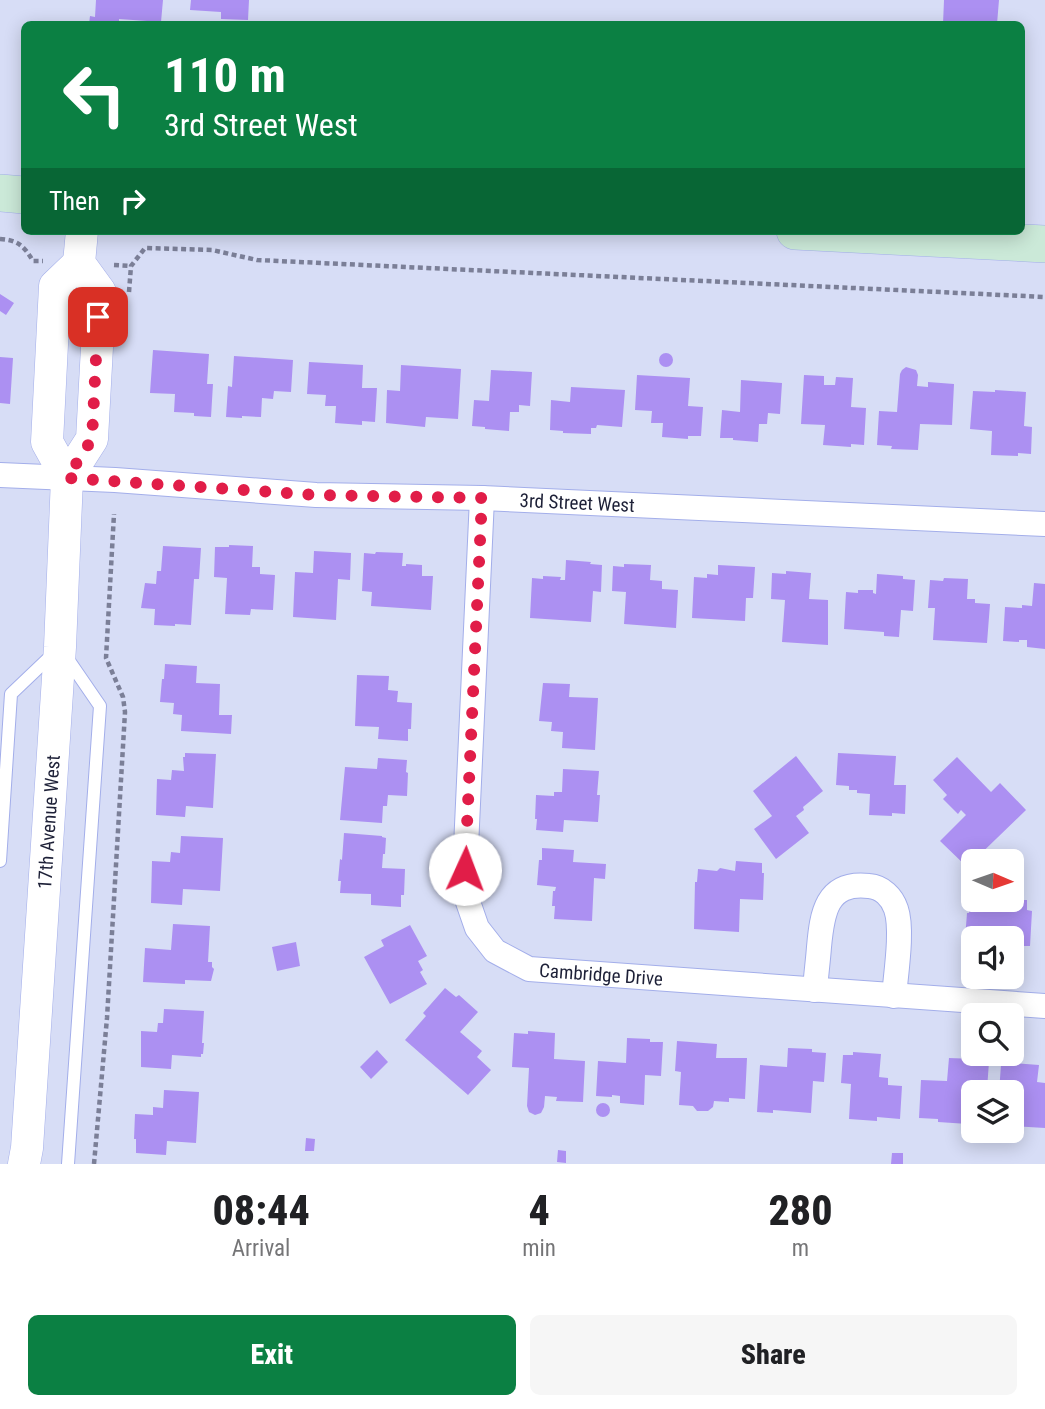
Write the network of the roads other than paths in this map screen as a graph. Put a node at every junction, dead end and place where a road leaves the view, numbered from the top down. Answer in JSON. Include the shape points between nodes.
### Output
{"nodes":[{"id":1,"x":0,"y":193,"type":"edge"},
{"id":2,"x":21,"y":195,"type":"edge"},
{"id":3,"x":82,"y":235,"type":"edge"},
{"id":4,"x":871,"y":235,"type":"edge"},
{"id":5,"x":1045,"y":244,"type":"edge"},
{"id":6,"x":79,"y":263,"type":"junction"},
{"id":7,"x":0,"y":475,"type":"edge"},
{"id":8,"x":67,"y":478,"type":"junction"},
{"id":9,"x":482,"y":498,"type":"junction"},
{"id":10,"x":1045,"y":524,"type":"edge"},
{"id":11,"x":60,"y":648,"type":"junction"},
{"id":12,"x":0,"y":862,"type":"edge"},
{"id":13,"x":815,"y":990,"type":"junction"},
{"id":14,"x":894,"y":996,"type":"junction"},
{"id":15,"x":1045,"y":1006,"type":"edge"},
{"id":16,"x":24,"y":1164,"type":"edge"},
{"id":17,"x":68,"y":1164,"type":"edge"}],
"edges":[{"from":1,"to":2,"type":"main road"},
{"from":3,"to":6,"type":"street"},
{"from":4,"to":5,"type":"main road"},
{"from":6,"to":8,"type":"street","via":[[100,292],[92,439]]},
{"from":6,"to":8,"type":"street","via":[[55,286],[47,442]]},
{"from":7,"to":8,"type":"street","name":"3rd Street West"},
{"from":8,"to":9,"type":"street","name":"3rd Street West","via":[[317,495]]},
{"from":8,"to":11,"type":"street","name":"17th Avenue West"},
{"from":9,"to":10,"type":"street","name":"3rd Street West"},
{"from":9,"to":13,"type":"street","name":"Cambridge Drive","via":[[465,869],[468,902],[477,928],[495,951],[529,969]]},
{"from":11,"to":12,"type":"lane","via":[[11,694]]},
{"from":11,"to":16,"type":"street","name":"17th Avenue West"},
{"from":11,"to":17,"type":"lane","via":[[100,706]]},
{"from":13,"to":14,"type":"street","name":"Cambridge Drive"},
{"from":13,"to":14,"type":"street","via":[[822,917],[832,897],[849,886],[872,886],[888,895],[897,911]]},
{"from":14,"to":15,"type":"street","name":"Cambridge Drive"}]}
